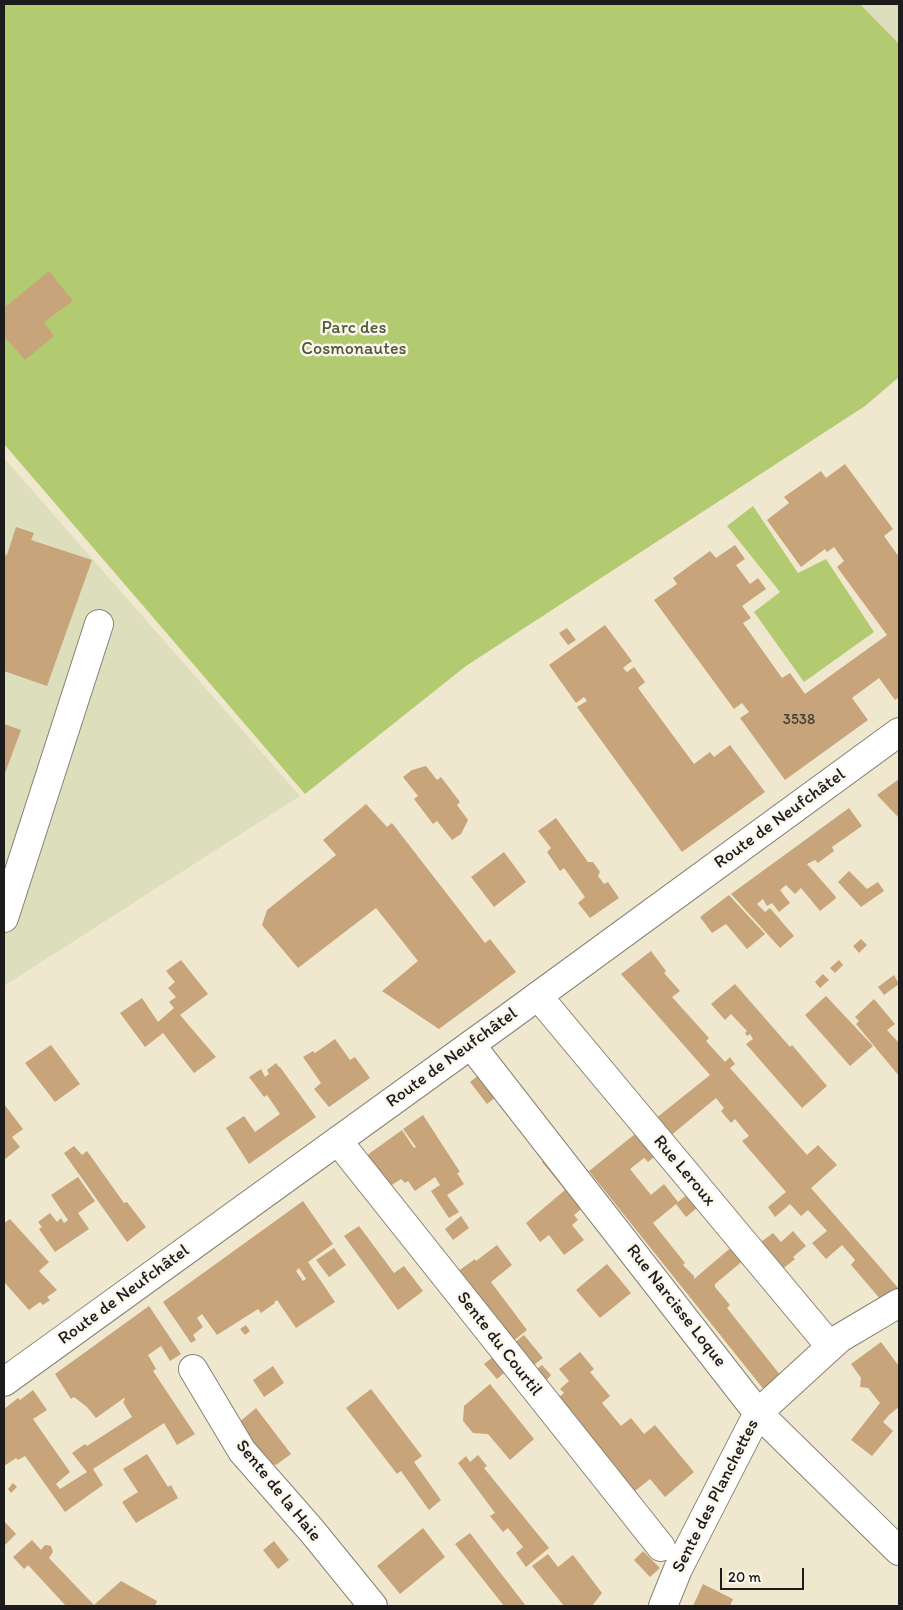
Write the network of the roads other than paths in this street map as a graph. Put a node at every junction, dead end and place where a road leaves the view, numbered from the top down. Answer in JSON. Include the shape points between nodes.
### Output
{"nodes":[{"id":1,"x":99,"y":624,"type":"dead end"},
{"id":2,"x":899,"y":732,"type":"edge"},
{"id":3,"x":4,"y":918,"type":"edge"},
{"id":4,"x":538,"y":996,"type":"junction"},
{"id":5,"x":471,"y":1045,"type":"junction"},
{"id":6,"x":338,"y":1141,"type":"junction"},
{"id":7,"x":899,"y":1303,"type":"edge"},
{"id":8,"x":830,"y":1346,"type":"junction"},
{"id":9,"x":194,"y":1369,"type":"dead end"},
{"id":10,"x":4,"y":1382,"type":"edge"},
{"id":11,"x":758,"y":1412,"type":"junction"},
{"id":12,"x":661,"y":1547,"type":"dead end"},
{"id":13,"x":899,"y":1551,"type":"edge"},
{"id":14,"x":373,"y":1606,"type":"edge"},
{"id":15,"x":663,"y":1606,"type":"edge"}],
"edges":[{"from":1,"to":3,"type":"street"},
{"from":2,"to":4,"type":"street","name":"Route de Neufchâtel"},
{"from":4,"to":5,"type":"street","name":"Route de Neufchâtel"},
{"from":4,"to":8,"type":"street","name":"Rue Leroux"},
{"from":5,"to":6,"type":"street","name":"Route de Neufchâtel"},
{"from":5,"to":11,"type":"street","name":"Rue Narcisse Loque"},
{"from":6,"to":10,"type":"street","name":"Route de Neufchâtel"},
{"from":6,"to":12,"type":"street","name":"Sente du Courtil"},
{"from":7,"to":8,"type":"street","name":"Sente des Planchettes"},
{"from":8,"to":11,"type":"street","name":"Sente des Planchettes"},
{"from":9,"to":14,"type":"street","name":"Sente de la Haie","via":[[242,1451]]},
{"from":11,"to":13,"type":"street","name":"Rue Narcisse Loque"},
{"from":11,"to":15,"type":"street","name":"Sente des Planchettes","via":[[678,1569]]}]}
